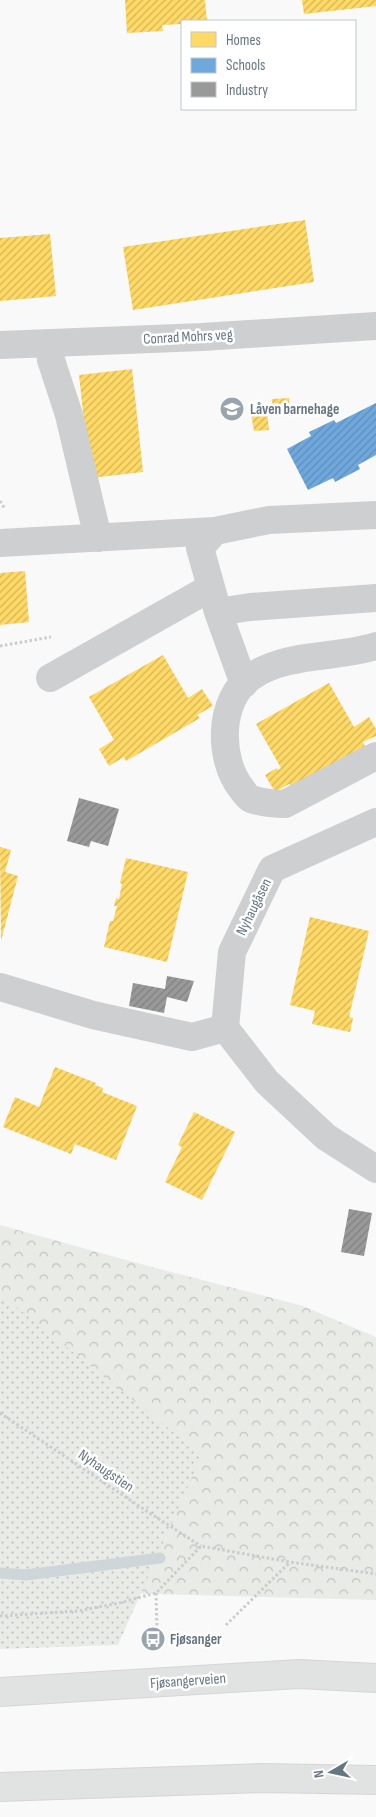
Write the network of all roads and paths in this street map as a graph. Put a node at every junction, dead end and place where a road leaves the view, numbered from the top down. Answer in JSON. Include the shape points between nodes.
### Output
{"nodes":[{"id":1,"x":376,"y":326,"type":"edge"},
{"id":2,"x":49,"y":343,"type":"junction"},
{"id":3,"x":0,"y":345,"type":"edge"},
{"id":4,"x":376,"y":515,"type":"edge"},
{"id":5,"x":215,"y":531,"type":"junction"},
{"id":6,"x":98,"y":538,"type":"junction"},
{"id":7,"x":0,"y":544,"type":"edge"},
{"id":8,"x":376,"y":598,"type":"edge"},
{"id":9,"x":214,"y":600,"type":"junction"},
{"id":10,"x":376,"y":646,"type":"edge"},
{"id":11,"x":50,"y":678,"type":"dead end"},
{"id":12,"x":244,"y":684,"type":"junction"},
{"id":13,"x":376,"y":756,"type":"edge"},
{"id":14,"x":376,"y":822,"type":"edge"},
{"id":15,"x":0,"y":986,"type":"edge"},
{"id":16,"x":225,"y":1028,"type":"junction"},
{"id":17,"x":376,"y":1169,"type":"edge"},
{"id":18,"x":0,"y":1413,"type":"edge"},
{"id":19,"x":201,"y":1546,"type":"junction"},
{"id":20,"x":290,"y":1562,"type":"junction"},
{"id":21,"x":376,"y":1574,"type":"edge"},
{"id":22,"x":156,"y":1593,"type":"junction"},
{"id":23,"x":0,"y":1616,"type":"edge"},
{"id":24,"x":226,"y":1625,"type":"dead end"},
{"id":25,"x":158,"y":1629,"type":"dead end"},
{"id":26,"x":376,"y":1678,"type":"edge"},
{"id":27,"x":0,"y":1692,"type":"edge"},
{"id":28,"x":376,"y":1780,"type":"edge"},
{"id":29,"x":0,"y":1788,"type":"edge"}],
"edges":[{"from":1,"to":2,"type":"street","name":"Conrad Mohrs veg"},
{"from":2,"to":3,"type":"street","name":"Conrad Mohrs veg"},
{"from":2,"to":6,"type":"street"},
{"from":4,"to":5,"type":"street","via":[[269,520]]},
{"from":5,"to":6,"type":"street"},
{"from":5,"to":9,"type":"street","via":[[200,548]]},
{"from":6,"to":7,"type":"street"},
{"from":8,"to":9,"type":"street","via":[[250,607]]},
{"from":9,"to":11,"type":"street"},
{"from":9,"to":12,"type":"street"},
{"from":10,"to":12,"type":"street","via":[[277,664],[250,677]]},
{"from":12,"to":13,"type":"street","via":[[230,705],[224,742],[236,782],[250,798],[285,804]]},
{"from":14,"to":16,"type":"street","name":"Nyhaugåsen","via":[[272,869],[232,952]]},
{"from":15,"to":16,"type":"street","via":[[93,1015],[192,1037]]},
{"from":16,"to":17,"type":"street","via":[[267,1082],[319,1131]]},
{"from":18,"to":19,"type":"path","name":"Nyhaugstien"},
{"from":19,"to":20,"type":"path"},
{"from":19,"to":22,"type":"path"},
{"from":20,"to":21,"type":"path"},
{"from":20,"to":24,"type":"path"},
{"from":22,"to":23,"type":"path","via":[[78,1611]]},
{"from":22,"to":25,"type":"path"},
{"from":26,"to":27,"type":"highway","name":"Fjøsangerveien","via":[[299,1674]]},
{"from":28,"to":29,"type":"highway","via":[[262,1778]]}]}
